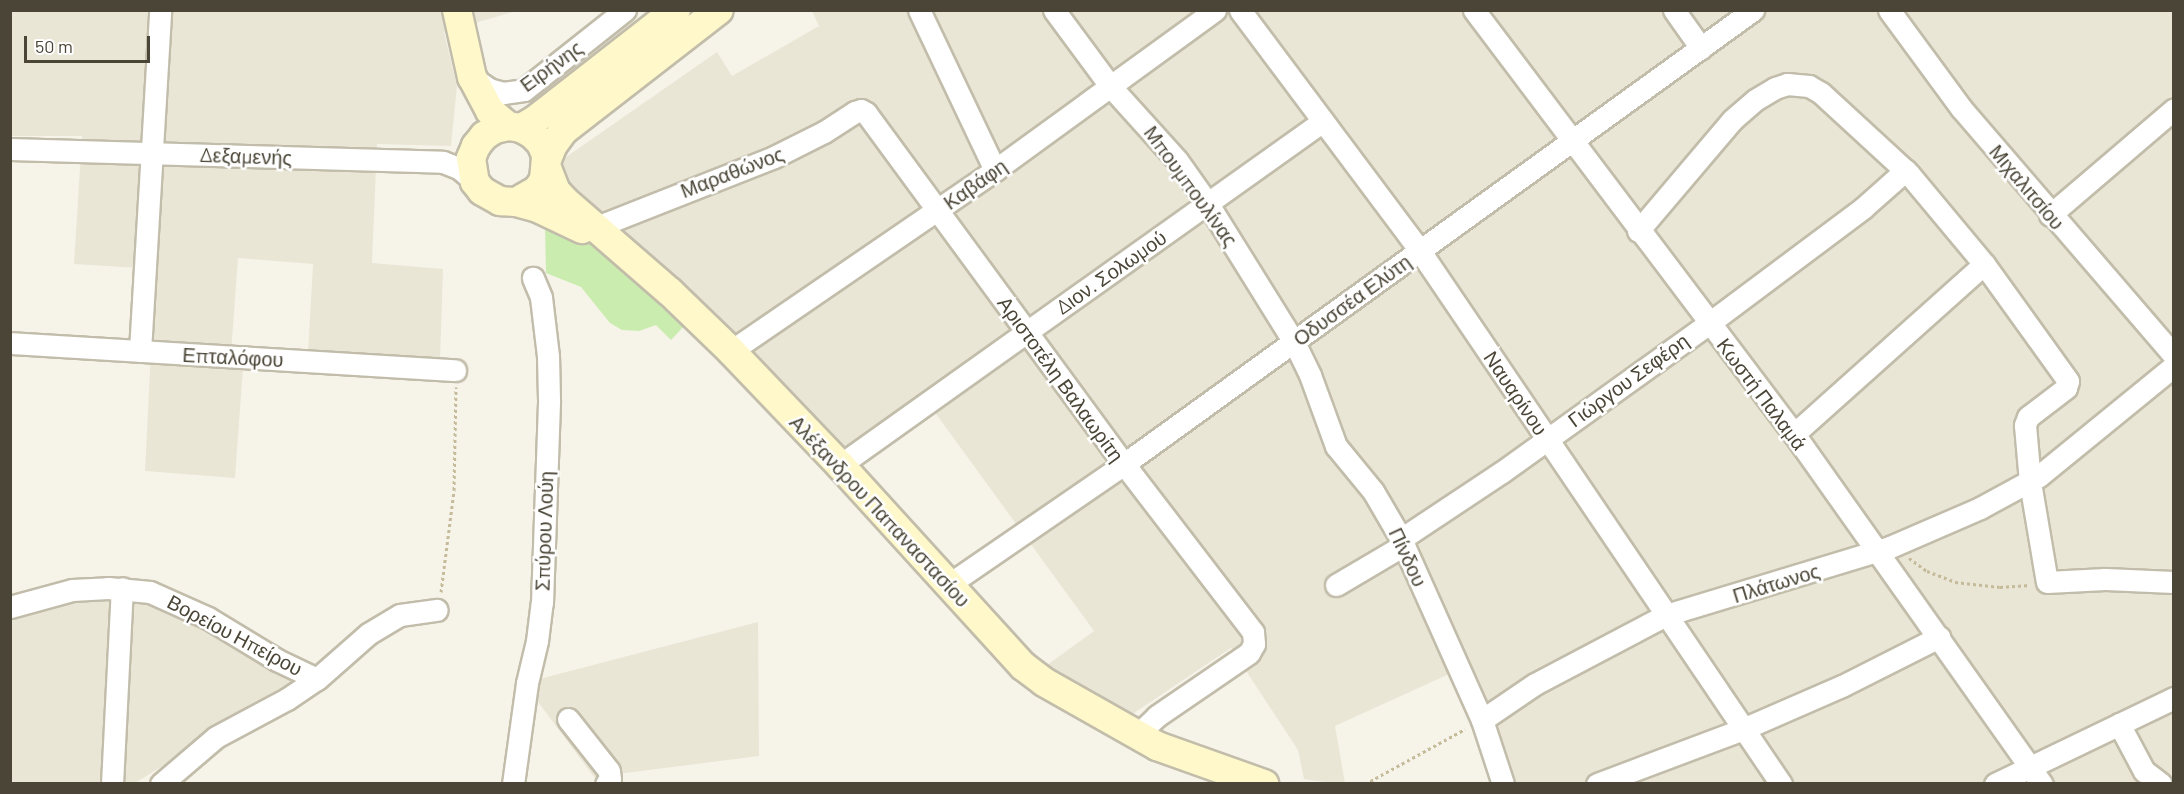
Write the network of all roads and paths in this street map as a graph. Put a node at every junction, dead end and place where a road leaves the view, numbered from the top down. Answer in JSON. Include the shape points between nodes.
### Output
{"nodes":[{"id":1,"x":160,"y":10,"type":"edge"},
{"id":2,"x":458,"y":10,"type":"edge"},
{"id":3,"x":625,"y":10,"type":"edge"},
{"id":4,"x":676,"y":10,"type":"edge"},
{"id":5,"x":719,"y":10,"type":"edge"},
{"id":6,"x":919,"y":10,"type":"edge"},
{"id":7,"x":1054,"y":10,"type":"edge"},
{"id":8,"x":1215,"y":10,"type":"edge"},
{"id":9,"x":1240,"y":10,"type":"edge"},
{"id":10,"x":1474,"y":10,"type":"edge"},
{"id":11,"x":1674,"y":10,"type":"edge"},
{"id":12,"x":1754,"y":10,"type":"edge"},
{"id":13,"x":1889,"y":10,"type":"edge"},
{"id":14,"x":607,"y":17,"type":"edge"},
{"id":15,"x":1701,"y":48,"type":"junction"},
{"id":16,"x":472,"y":77,"type":"junction"},
{"id":17,"x":1111,"y":87,"type":"junction"},
{"id":18,"x":2174,"y":109,"type":"edge"},
{"id":19,"x":866,"y":113,"type":"joint"},
{"id":20,"x":1323,"y":121,"type":"junction"},
{"id":21,"x":514,"y":127,"type":"junction"},
{"id":22,"x":1573,"y":141,"type":"junction"},
{"id":23,"x":476,"y":146,"type":"junction"},
{"id":24,"x":10,"y":149,"type":"edge"},
{"id":25,"x":152,"y":153,"type":"junction"},
{"id":26,"x":547,"y":165,"type":"junction"},
{"id":27,"x":994,"y":170,"type":"junction"},
{"id":28,"x":1906,"y":170,"type":"junction"},
{"id":29,"x":475,"y":182,"type":"junction"},
{"id":30,"x":516,"y":202,"type":"junction"},
{"id":31,"x":1208,"y":204,"type":"junction"},
{"id":32,"x":938,"y":209,"type":"junction"},
{"id":33,"x":2050,"y":215,"type":"junction"},
{"id":34,"x":1638,"y":231,"type":"junction"},
{"id":35,"x":602,"y":235,"type":"junction"},
{"id":36,"x":1420,"y":251,"type":"junction"},
{"id":37,"x":1984,"y":264,"type":"junction"},
{"id":38,"x":533,"y":278,"type":"dead end"},
{"id":39,"x":1708,"y":324,"type":"junction"},
{"id":40,"x":1026,"y":333,"type":"junction"},
{"id":41,"x":1294,"y":342,"type":"junction"},
{"id":42,"x":10,"y":343,"type":"edge"},
{"id":43,"x":140,"y":351,"type":"junction"},
{"id":44,"x":731,"y":351,"type":"junction"},
{"id":45,"x":2174,"y":356,"type":"edge"},
{"id":46,"x":2174,"y":366,"type":"edge"},
{"id":47,"x":455,"y":370,"type":"joint"},
{"id":48,"x":1794,"y":434,"type":"junction"},
{"id":49,"x":1548,"y":438,"type":"junction"},
{"id":50,"x":1124,"y":464,"type":"junction"},
{"id":51,"x":840,"y":465,"type":"junction"},
{"id":52,"x":2030,"y":482,"type":"junction"},
{"id":53,"x":1403,"y":542,"type":"junction"},
{"id":54,"x":1899,"y":544,"type":"junction"},
{"id":55,"x":1877,"y":552,"type":"junction"},
{"id":56,"x":2047,"y":582,"type":"junction"},
{"id":57,"x":2174,"y":582,"type":"edge"},
{"id":58,"x":948,"y":585,"type":"junction"},
{"id":59,"x":1336,"y":585,"type":"dead end"},
{"id":60,"x":122,"y":588,"type":"junction"},
{"id":61,"x":10,"y":607,"type":"edge"},
{"id":62,"x":437,"y":610,"type":"joint"},
{"id":63,"x":1666,"y":615,"type":"junction"},
{"id":64,"x":1939,"y":637,"type":"junction"},
{"id":65,"x":317,"y":679,"type":"junction"},
{"id":66,"x":2174,"y":698,"type":"edge"},
{"id":67,"x":568,"y":719,"type":"dead end"},
{"id":68,"x":1482,"y":720,"type":"junction"},
{"id":69,"x":2119,"y":724,"type":"junction"},
{"id":70,"x":1743,"y":729,"type":"junction"},
{"id":71,"x":1137,"y":735,"type":"junction"},
{"id":72,"x":2036,"y":775,"type":"edge"},
{"id":73,"x":112,"y":783,"type":"edge"},
{"id":74,"x":161,"y":783,"type":"edge"},
{"id":75,"x":513,"y":783,"type":"edge"},
{"id":76,"x":606,"y":783,"type":"edge"},
{"id":77,"x":1264,"y":783,"type":"edge"},
{"id":78,"x":1365,"y":783,"type":"edge"},
{"id":79,"x":1503,"y":783,"type":"edge"},
{"id":80,"x":1597,"y":783,"type":"edge"},
{"id":81,"x":1781,"y":783,"type":"edge"},
{"id":82,"x":1995,"y":783,"type":"edge"},
{"id":83,"x":2161,"y":783,"type":"edge"}],
"edges":[{"from":1,"to":25,"type":"street"},
{"from":2,"to":16,"type":"street"},
{"from":3,"to":14,"type":"street","name":"Ειρήνης"},
{"from":4,"to":21,"type":"street","via":[[535,120]]},
{"from":5,"to":26,"type":"street","via":[[563,131],[553,145]]},
{"from":6,"to":27,"type":"street"},
{"from":7,"to":17,"type":"street","name":"Μπουμπουλίνας"},
{"from":8,"to":17,"type":"street","name":"Καβάφη"},
{"from":9,"to":20,"type":"street","name":"Ναυαρίνου"},
{"from":10,"to":22,"type":"street","name":"Κωστή Παλαμά"},
{"from":11,"to":15,"type":"street"},
{"from":12,"to":15,"type":"street","name":"Οδυσσέα Ελύτη"},
{"from":13,"to":33,"type":"street","name":"Μιχαλιτσίου","via":[[1961,108]]},
{"from":14,"to":16,"type":"street","name":"Ειρήνης","via":[[524,90],[503,93]]},
{"from":15,"to":22,"type":"street","name":"Οδυσσέα Ελύτη"},
{"from":16,"to":21,"type":"street","via":[[490,111]]},
{"from":16,"to":23,"type":"street"},
{"from":17,"to":27,"type":"street","name":"Καβάφη"},
{"from":17,"to":31,"type":"street","name":"Μπουμπουλίνας","via":[[1146,123]]},
{"from":18,"to":33,"type":"street"},
{"from":19,"to":32,"type":"street","name":"Αριστοτέλη Βαλαωρίτη"},
{"from":19,"to":35,"type":"street","name":"Μαραθώνος","via":[[855,112],[774,157]]},
{"from":20,"to":31,"type":"street","name":"Διον. Σολωμού"},
{"from":20,"to":36,"type":"street","name":"Ναυαρίνου"},
{"from":21,"to":23,"type":"street","via":[[495,129]]},
{"from":21,"to":26,"type":"street","via":[[532,134],[541,143]]},
{"from":22,"to":34,"type":"street","name":"Κωστή Παλαμά"},
{"from":22,"to":36,"type":"street","name":"Οδυσσέα Ελύτη"},
{"from":23,"to":29,"type":"street","via":[[471,164]]},
{"from":24,"to":25,"type":"street","name":"Δεξαμενής"},
{"from":25,"to":29,"type":"street","name":"Δεξαμενής","via":[[443,162],[459,168]]},
{"from":25,"to":43,"type":"street"},
{"from":26,"to":30,"type":"street","via":[[537,190]]},
{"from":26,"to":35,"type":"street","name":"Αλέξανδρου Παπαναστασίου","via":[[556,191]]},
{"from":27,"to":32,"type":"street","name":"Καβάφη"},
{"from":28,"to":34,"type":"street","via":[[1829,98],[1809,87],[1782,85],[1755,100],[1732,120]]},
{"from":28,"to":37,"type":"street"},
{"from":28,"to":39,"type":"street","name":"Γιώργου Σεφέρη","via":[[1863,208]]},
{"from":29,"to":30,"type":"street","via":[[492,198]]},
{"from":30,"to":35,"type":"street"},
{"from":31,"to":40,"type":"street","name":"Διον. Σολωμού"},
{"from":31,"to":41,"type":"street","name":"Μπουμπουλίνας"},
{"from":32,"to":40,"type":"street","name":"Αριστοτέλη Βαλαωρίτη"},
{"from":32,"to":44,"type":"street","name":"Καβάφη"},
{"from":33,"to":45,"type":"street","name":"Μιχαλιτσίου"},
{"from":34,"to":39,"type":"street","name":"Κωστή Παλαμά"},
{"from":35,"to":44,"type":"street","name":"Αλέξανδρου Παπαναστασίου","via":[[670,292]]},
{"from":36,"to":41,"type":"street","name":"Οδυσσέα Ελύτη"},
{"from":36,"to":49,"type":"street","name":"Ναυαρίνου"},
{"from":37,"to":48,"type":"street"},
{"from":37,"to":52,"type":"street","via":[[2068,381],[2066,388],[2026,420]]},
{"from":38,"to":75,"type":"street","name":"Σπύρου Λούη","via":[[545,321],[549,399],[542,603],[526,682]]},
{"from":39,"to":48,"type":"street","name":"Κωστή Παλαμά"},
{"from":39,"to":49,"type":"street","name":"Γιώργου Σεφέρη"},
{"from":40,"to":50,"type":"street","name":"Αριστοτέλη Βαλαωρίτη"},
{"from":40,"to":51,"type":"street","name":"Διον. Σολωμού"},
{"from":41,"to":50,"type":"street","name":"Οδυσσέα Ελύτη"},
{"from":41,"to":53,"type":"street","name":"Πίνδου","via":[[1336,446],[1373,491]]},
{"from":42,"to":43,"type":"street","name":"Επταλόφου"},
{"from":43,"to":47,"type":"street","name":"Επταλόφου"},
{"from":44,"to":51,"type":"street","name":"Αλέξανδρου Παπαναστασίου"},
{"from":46,"to":52,"type":"street","name":"Πλάτωνος"},
{"from":47,"to":62,"type":"path","via":[[454,490]]},
{"from":48,"to":55,"type":"street","name":"Κωστή Παλαμά"},
{"from":49,"to":53,"type":"street","name":"Γιώργου Σεφέρη"},
{"from":49,"to":63,"type":"street","name":"Ναυαρίνου"},
{"from":50,"to":58,"type":"street","name":"Οδυσσέα Ελύτη"},
{"from":50,"to":71,"type":"street","name":"Αριστοτέλη Βαλαωρίτη","via":[[1253,632],[1254,644],[1250,653],[1157,716]]},
{"from":51,"to":58,"type":"street","name":"Αλέξανδρου Παπαναστασίου"},
{"from":52,"to":54,"type":"street","name":"Πλάτωνος"},
{"from":52,"to":56,"type":"street"},
{"from":53,"to":59,"type":"street","name":"Γιώργου Σεφέρη"},
{"from":53,"to":68,"type":"street","name":"Πίνδου"},
{"from":54,"to":55,"type":"street","name":"Πλάτωνος"},
{"from":54,"to":56,"type":"path","via":[[1913,563],[1955,582],[2000,587]]},
{"from":55,"to":63,"type":"street","name":"Πλάτωνος"},
{"from":55,"to":64,"type":"street","name":"Κωστή Παλαμά"},
{"from":56,"to":57,"type":"street"},
{"from":58,"to":71,"type":"street","name":"Αλέξανδρου Παπαναστασίου","via":[[1032,673]]},
{"from":60,"to":61,"type":"street","name":"Βορείου Ηπείρου","via":[[72,591]]},
{"from":60,"to":65,"type":"street","name":"Βορείου Ηπείρου","via":[[150,592],[179,603]]},
{"from":60,"to":73,"type":"street"},
{"from":62,"to":65,"type":"street","via":[[400,615],[368,634]]},
{"from":63,"to":68,"type":"street","name":"Πλάτωνος","via":[[1535,684]]},
{"from":63,"to":70,"type":"street","name":"Ναυαρίνου"},
{"from":64,"to":70,"type":"street","via":[[1842,686]]},
{"from":64,"to":72,"type":"street","name":"Κωστή Παλαμά"},
{"from":65,"to":74,"type":"street","via":[[216,737]]},
{"from":66,"to":69,"type":"street"},
{"from":67,"to":76,"type":"street","via":[[609,771]]},
{"from":68,"to":78,"type":"path"},
{"from":68,"to":79,"type":"street","name":"Πίνδου"},
{"from":69,"to":72,"type":"street"},
{"from":69,"to":83,"type":"street","via":[[2144,771]]},
{"from":70,"to":80,"type":"street"},
{"from":70,"to":81,"type":"street","name":"Ναυαρίνου"},
{"from":71,"to":77,"type":"street","name":"Αλέξανδρου Παπαναστασίου","via":[[1203,764]]},
{"from":72,"to":82,"type":"street"}]}
